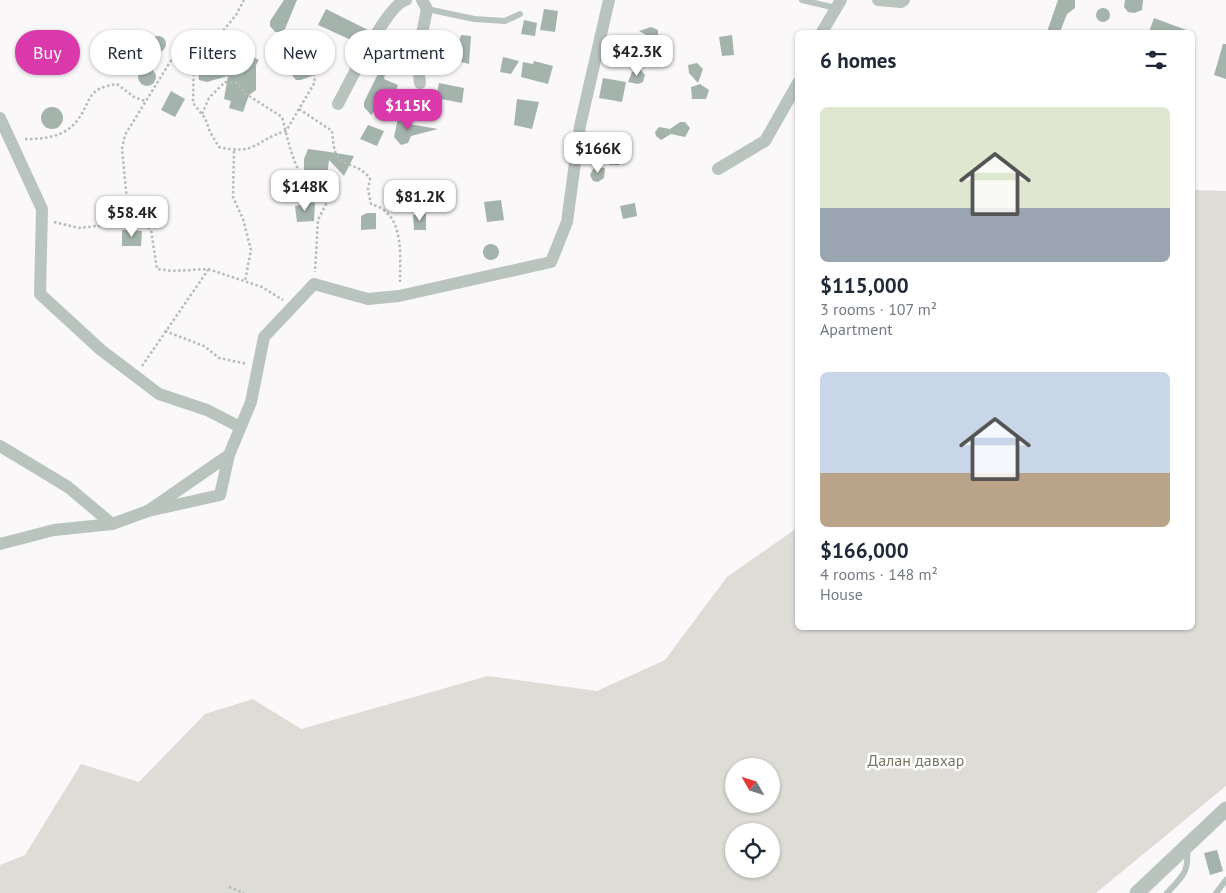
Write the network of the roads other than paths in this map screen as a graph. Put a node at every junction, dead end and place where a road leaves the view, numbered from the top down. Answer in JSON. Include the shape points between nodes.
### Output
{"nodes":[{"id":1,"x":402,"y":0,"type":"edge"},
{"id":2,"x":609,"y":0,"type":"edge"},
{"id":3,"x":802,"y":0,"type":"edge"},
{"id":4,"x":878,"y":0,"type":"edge"},
{"id":5,"x":904,"y":0,"type":"edge"},
{"id":6,"x":838,"y":4,"type":"edge"},
{"id":7,"x":425,"y":5,"type":"edge"},
{"id":8,"x":520,"y":14,"type":"dead end"},
{"id":9,"x":823,"y":30,"type":"edge"},
{"id":10,"x":420,"y":83,"type":"dead end"},
{"id":11,"x":795,"y":88,"type":"edge"},
{"id":12,"x":338,"y":104,"type":"dead end"},
{"id":13,"x":0,"y":118,"type":"edge"},
{"id":14,"x":718,"y":169,"type":"dead end"},
{"id":15,"x":240,"y":427,"type":"junction"},
{"id":16,"x":0,"y":446,"type":"edge"},
{"id":17,"x":228,"y":454,"type":"junction"},
{"id":18,"x":148,"y":511,"type":"junction"},
{"id":19,"x":112,"y":524,"type":"junction"},
{"id":20,"x":0,"y":544,"type":"edge"},
{"id":21,"x":1226,"y":810,"type":"edge"},
{"id":22,"x":1187,"y":844,"type":"junction"},
{"id":23,"x":1226,"y":880,"type":"edge"},
{"id":24,"x":1137,"y":893,"type":"edge"},
{"id":25,"x":1167,"y":893,"type":"edge"},
{"id":26,"x":1216,"y":893,"type":"edge"}],
"edges":[{"from":1,"to":12,"type":"street","via":[[381,25]]},
{"from":2,"to":15,"type":"street","via":[[580,126],[567,222],[552,262],[399,296],[368,299],[314,284],[264,337],[251,402]]},
{"from":3,"to":6,"type":"lane"},
{"from":4,"to":5,"type":"street"},
{"from":6,"to":9,"type":"street"},
{"from":7,"to":8,"type":"lane","via":[[474,18],[505,21]]},
{"from":7,"to":10,"type":"street","via":[[417,58]]},
{"from":11,"to":14,"type":"street","via":[[765,141]]},
{"from":13,"to":15,"type":"street","via":[[42,209],[40,294],[101,350],[159,394],[207,410]]},
{"from":15,"to":17,"type":"street"},
{"from":16,"to":19,"type":"street","via":[[68,487]]},
{"from":17,"to":18,"type":"street"},
{"from":17,"to":18,"type":"street","via":[[220,494]]},
{"from":18,"to":19,"type":"street"},
{"from":19,"to":20,"type":"street","via":[[54,530]]},
{"from":21,"to":22,"type":"street"},
{"from":22,"to":24,"type":"street"},
{"from":22,"to":25,"type":"lane","via":[[1188,866],[1184,876]]},
{"from":23,"to":26,"type":"lane"}]}
